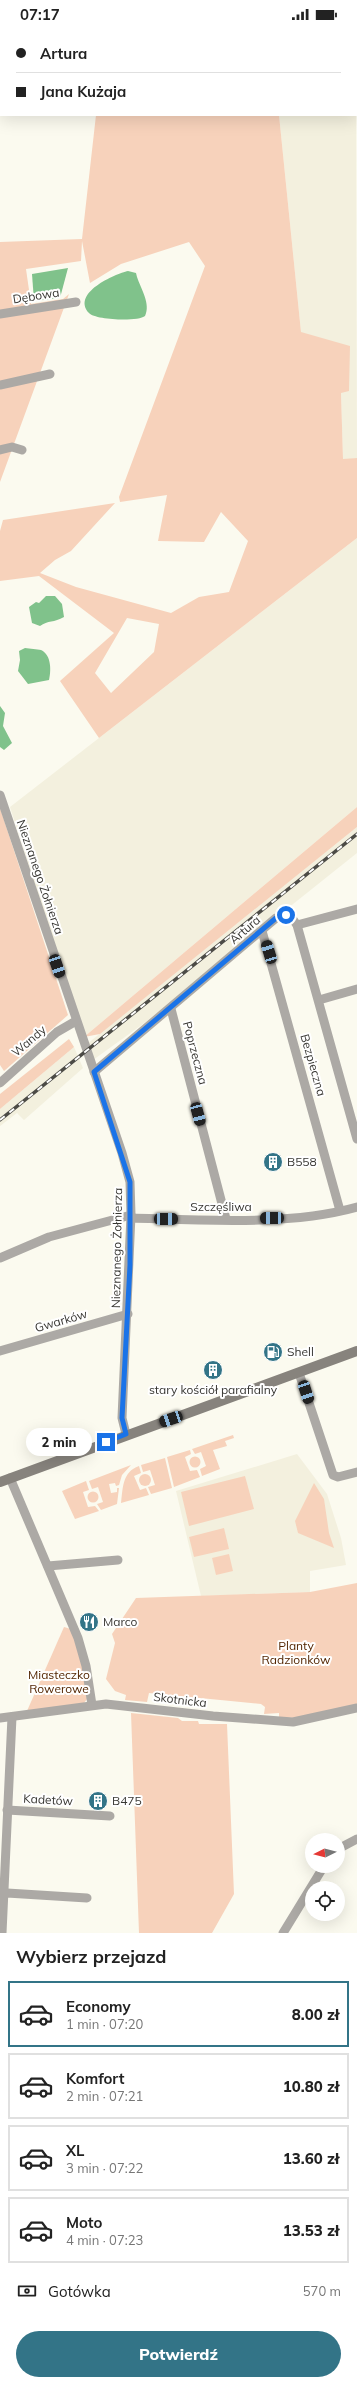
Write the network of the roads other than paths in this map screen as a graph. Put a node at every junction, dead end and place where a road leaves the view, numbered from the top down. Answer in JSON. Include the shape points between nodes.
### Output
{"nodes":[{"id":1,"x":76,"y":302,"type":"dead end"},
{"id":2,"x":0,"y":314,"type":"edge"},
{"id":3,"x":50,"y":374,"type":"dead end"},
{"id":4,"x":0,"y":384,"type":"edge"},
{"id":5,"x":0,"y":450,"type":"edge"},
{"id":6,"x":22,"y":450,"type":"dead end"},
{"id":7,"x":0,"y":795,"type":"edge"},
{"id":8,"x":357,"y":909,"type":"edge"},
{"id":9,"x":297,"y":925,"type":"junction"},
{"id":10,"x":262,"y":931,"type":"junction"},
{"id":11,"x":357,"y":989,"type":"edge"},
{"id":12,"x":319,"y":1000,"type":"junction"},
{"id":13,"x":171,"y":1009,"type":"junction"},
{"id":14,"x":76,"y":1021,"type":"junction"},
{"id":15,"x":94,"y":1072,"type":"junction"},
{"id":16,"x":1,"y":1079,"type":"edge"},
{"id":17,"x":357,"y":1139,"type":"edge"},
{"id":18,"x":357,"y":1206,"type":"edge"},
{"id":19,"x":339,"y":1207,"type":"dead end"},
{"id":20,"x":131,"y":1217,"type":"junction"},
{"id":21,"x":226,"y":1219,"type":"junction"},
{"id":22,"x":0,"y":1258,"type":"edge"},
{"id":23,"x":128,"y":1314,"type":"junction"},
{"id":24,"x":0,"y":1351,"type":"edge"},
{"id":25,"x":357,"y":1351,"type":"edge"},
{"id":26,"x":299,"y":1373,"type":"junction"},
{"id":27,"x":126,"y":1434,"type":"junction"},
{"id":28,"x":357,"y":1472,"type":"edge"},
{"id":29,"x":5,"y":1480,"type":"edge"},
{"id":30,"x":118,"y":1560,"type":"dead end"},
{"id":31,"x":48,"y":1566,"type":"junction"},
{"id":32,"x":92,"y":1705,"type":"junction"},
{"id":33,"x":357,"y":1708,"type":"edge"},
{"id":34,"x":12,"y":1717,"type":"junction"},
{"id":35,"x":0,"y":1718,"type":"edge"},
{"id":36,"x":7,"y":1810,"type":"junction"},
{"id":37,"x":110,"y":1816,"type":"dead end"},
{"id":38,"x":3,"y":1836,"type":"edge"},
{"id":39,"x":357,"y":1839,"type":"edge"},
{"id":40,"x":345,"y":1845,"type":"edge"},
{"id":41,"x":320,"y":1873,"type":"edge"},
{"id":42,"x":2,"y":1895,"type":"edge"},
{"id":43,"x":86,"y":1898,"type":"dead end"},
{"id":44,"x":2,"y":1933,"type":"edge"},
{"id":45,"x":283,"y":1933,"type":"edge"}],
"edges":[{"from":1,"to":2,"type":"street","name":"Dębowa"},
{"from":3,"to":4,"type":"street"},
{"from":5,"to":6,"type":"street","via":[[12,447]]},
{"from":7,"to":14,"type":"street","name":"Nieznanego Żołnierza"},
{"from":8,"to":9,"type":"street"},
{"from":9,"to":10,"type":"street","name":"Artura","via":[[289,916],[282,915]]},
{"from":9,"to":12,"type":"street"},
{"from":10,"to":13,"type":"street","name":"Artura"},
{"from":10,"to":19,"type":"street","name":"Bezpieczna"},
{"from":11,"to":12,"type":"street"},
{"from":12,"to":17,"type":"street"},
{"from":13,"to":15,"type":"street","name":"Artura"},
{"from":13,"to":21,"type":"street","name":"Poprzeczna"},
{"from":14,"to":15,"type":"street","name":"Nieznanego Żołnierza"},
{"from":14,"to":16,"type":"street","name":"Wandy","via":[[57,1032]]},
{"from":15,"to":20,"type":"street","name":"Nieznanego Żołnierza","via":[[128,1170]]},
{"from":18,"to":21,"type":"street","name":"Szczęśliwa","via":[[314,1217]]},
{"from":20,"to":21,"type":"street","name":"Szczęśliwa"},
{"from":20,"to":22,"type":"street","name":"Szczęśliwa","via":[[49,1237]]},
{"from":20,"to":23,"type":"street","name":"Nieznanego Żołnierza"},
{"from":23,"to":24,"type":"street","name":"Gwarków"},
{"from":23,"to":27,"type":"street","name":"Nieznanego Żołnierza","via":[[122,1418]]},
{"from":25,"to":26,"type":"street"},
{"from":26,"to":27,"type":"street"},
{"from":26,"to":28,"type":"street","via":[[333,1475],[338,1477]]},
{"from":27,"to":29,"type":"street"},
{"from":29,"to":31,"type":"street"},
{"from":30,"to":31,"type":"street"},
{"from":31,"to":32,"type":"street","via":[[83,1651]]},
{"from":32,"to":33,"type":"street","name":"Skotnicka","via":[[110,1704],[293,1722]]},
{"from":32,"to":34,"type":"street","name":"Skotnicka"},
{"from":34,"to":35,"type":"street","name":"Skotnicka"},
{"from":34,"to":36,"type":"street","name":"Kadetów"},
{"from":36,"to":37,"type":"street","name":"Kadetów"},
{"from":36,"to":38,"type":"street","name":"Kadetów"},
{"from":38,"to":42,"type":"street","name":"Kadetów"},
{"from":39,"to":40,"type":"street"},
{"from":41,"to":45,"type":"street"},
{"from":42,"to":43,"type":"street","via":[[7,1893]]},
{"from":42,"to":44,"type":"street","name":"Kadetów"}]}
